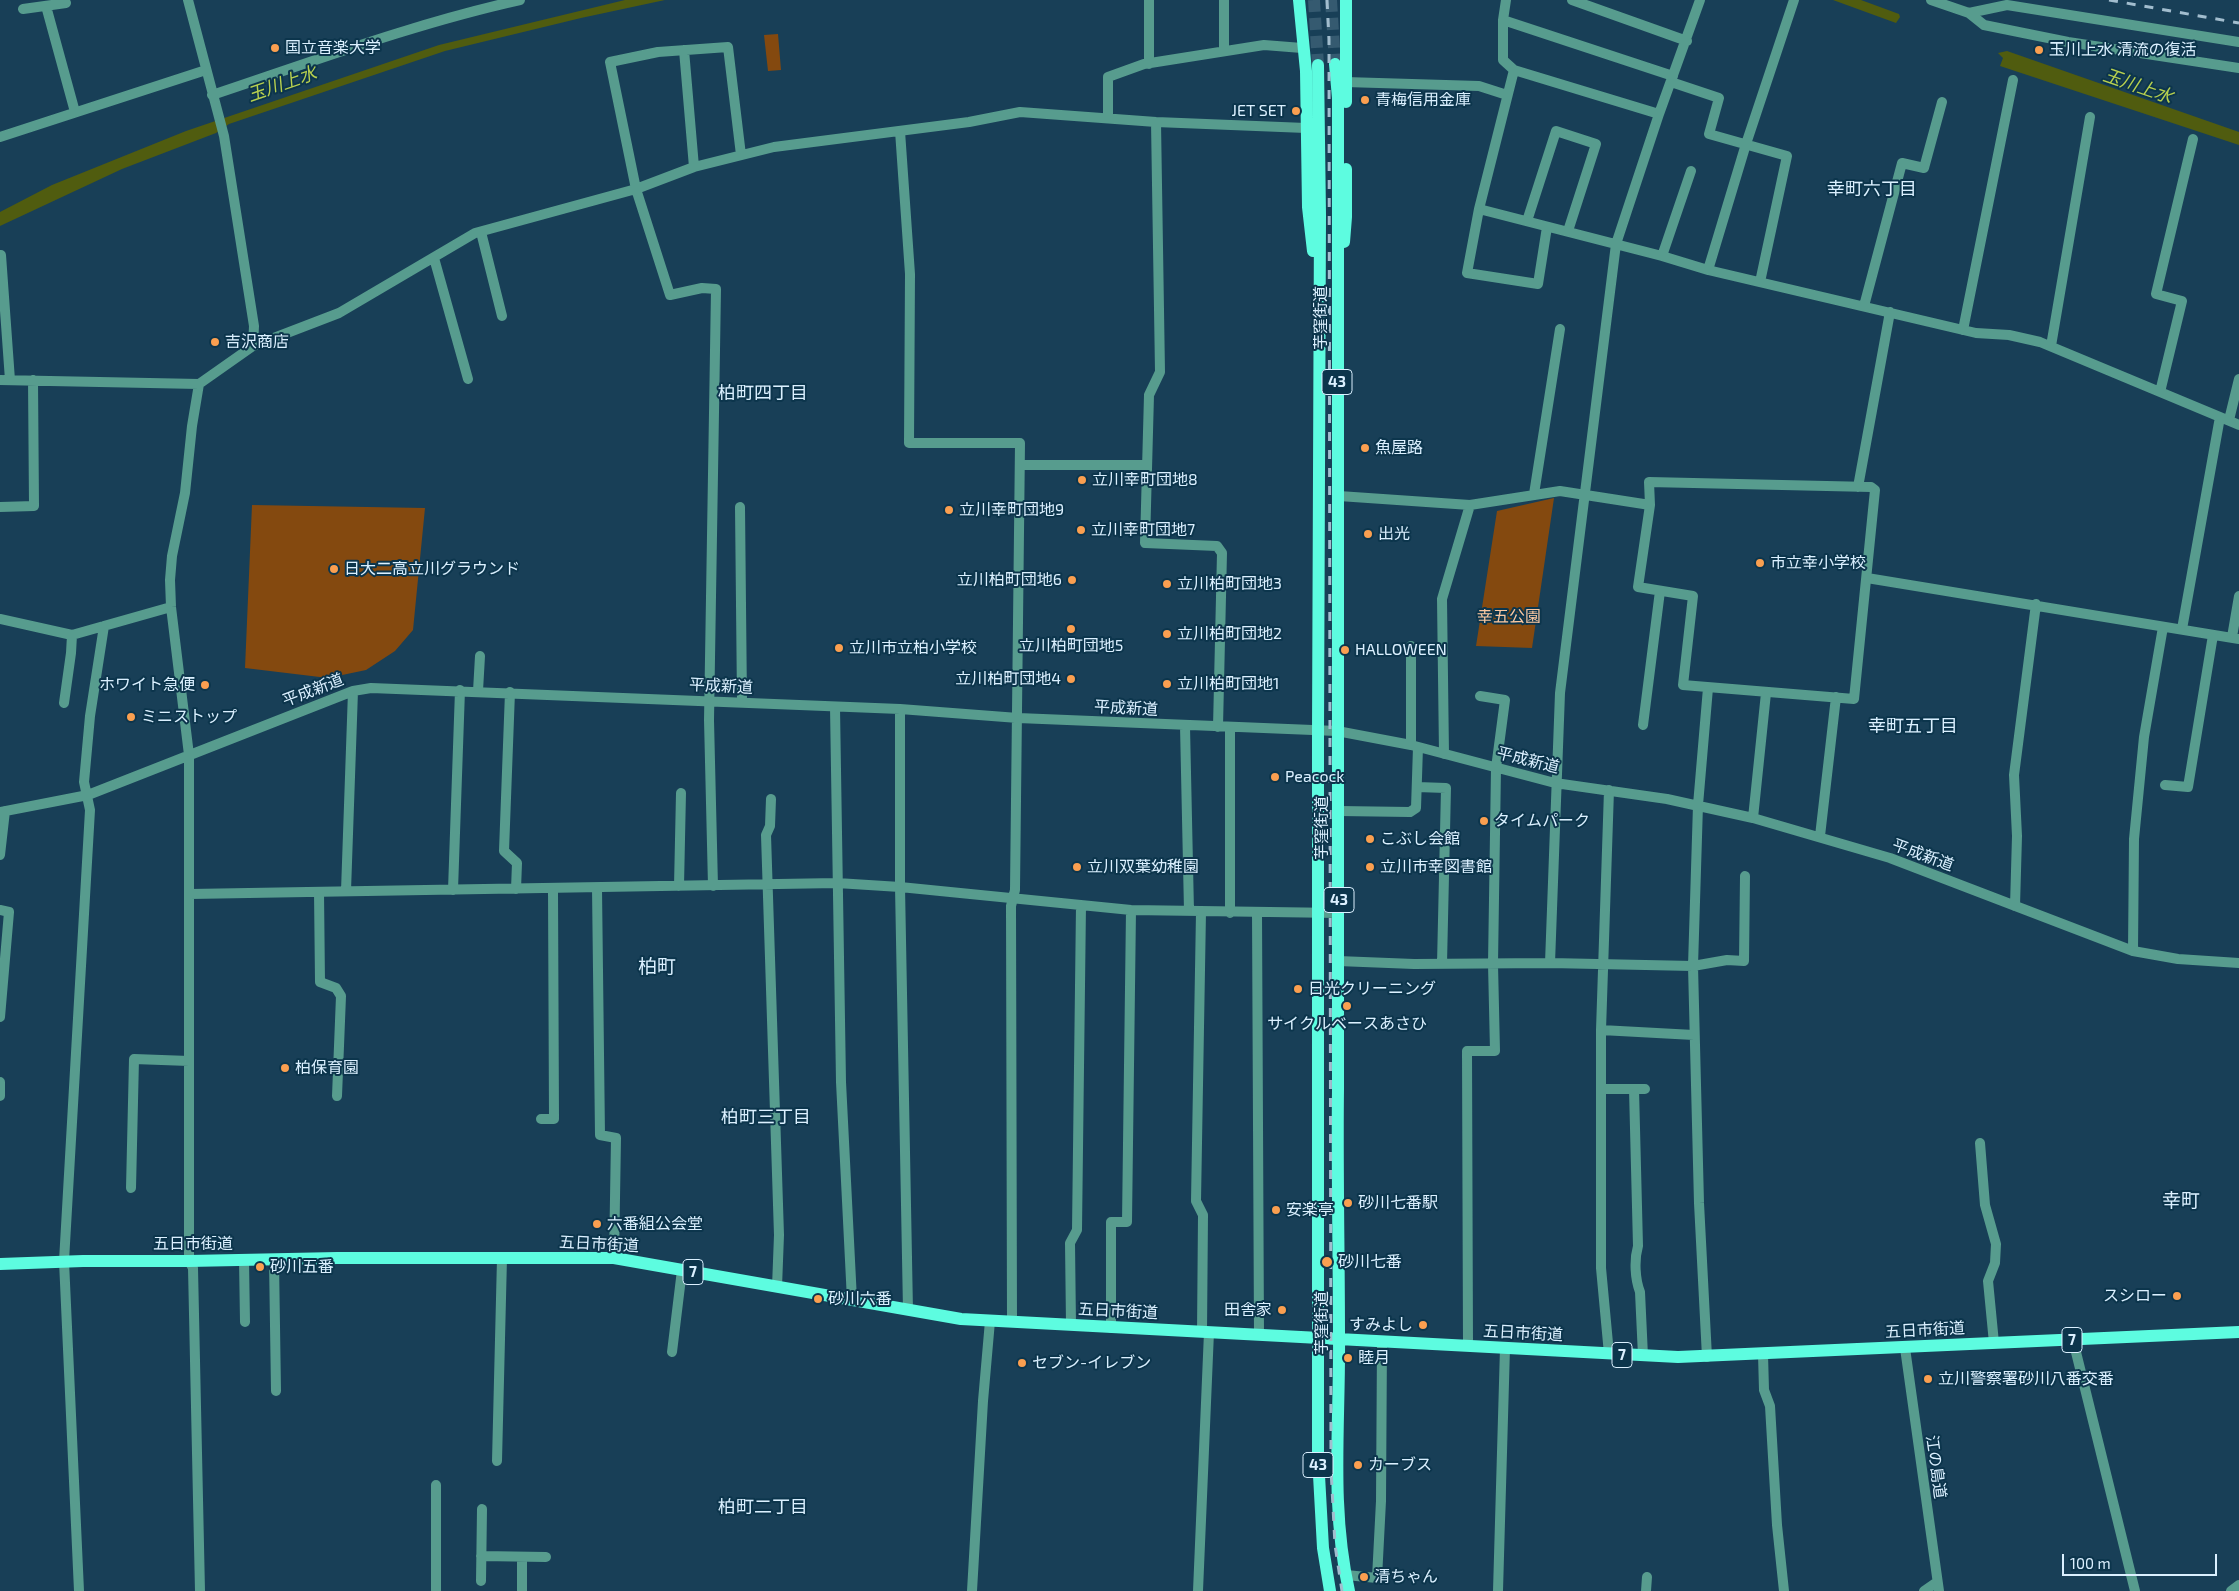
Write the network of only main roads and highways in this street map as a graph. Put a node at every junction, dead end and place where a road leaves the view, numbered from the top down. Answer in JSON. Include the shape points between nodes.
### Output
{"nodes":[{"id":1,"x":1298,"y":0,"type":"edge"},
{"id":2,"x":1346,"y":0,"type":"edge"},
{"id":3,"x":1335,"y":64,"type":"tunnel mouth"},
{"id":4,"x":1318,"y":65,"type":"tunnel mouth"},
{"id":5,"x":1337,"y":304,"type":"junction"},
{"id":6,"x":1319,"y":306,"type":"junction"},
{"id":7,"x":0,"y":1264,"type":"edge"},
{"id":8,"x":2239,"y":1332,"type":"edge"},
{"id":9,"x":1319,"y":1338,"type":"junction"},
{"id":10,"x":1339,"y":1338,"type":"junction"},
{"id":11,"x":1330,"y":1591,"type":"edge"},
{"id":12,"x":1349,"y":1591,"type":"edge"}],
"edges":[{"from":1,"to":6,"type":"main road","via":[[1306,70],[1308,210]]},
{"from":2,"to":5,"type":"main road","via":[[1346,216]]},
{"from":3,"to":5,"type":"main road","name":"芋窪街道","number":"43","via":[[1338,98]]},
{"from":4,"to":6,"type":"main road","name":"芋窪街道","number":"43"},
{"from":5,"to":10,"type":"main road","name":"芋窪街道","number":"43"},
{"from":6,"to":9,"type":"main road","name":"芋窪街道","number":"43"},
{"from":7,"to":9,"type":"main road","name":"五日市街道","number":"7","via":[[614,1258],[961,1319]]},
{"from":8,"to":10,"type":"main road","name":"五日市街道","number":"7","via":[[1707,1357]]},
{"from":9,"to":10,"type":"main road","name":"五日市街道","number":"7"},
{"from":9,"to":11,"type":"main road","name":"芋窪街道","number":"43","via":[[1321,1526]]},
{"from":10,"to":12,"type":"main road","name":"芋窪街道","number":"43","via":[[1337,1501],[1340,1543]]}]}
